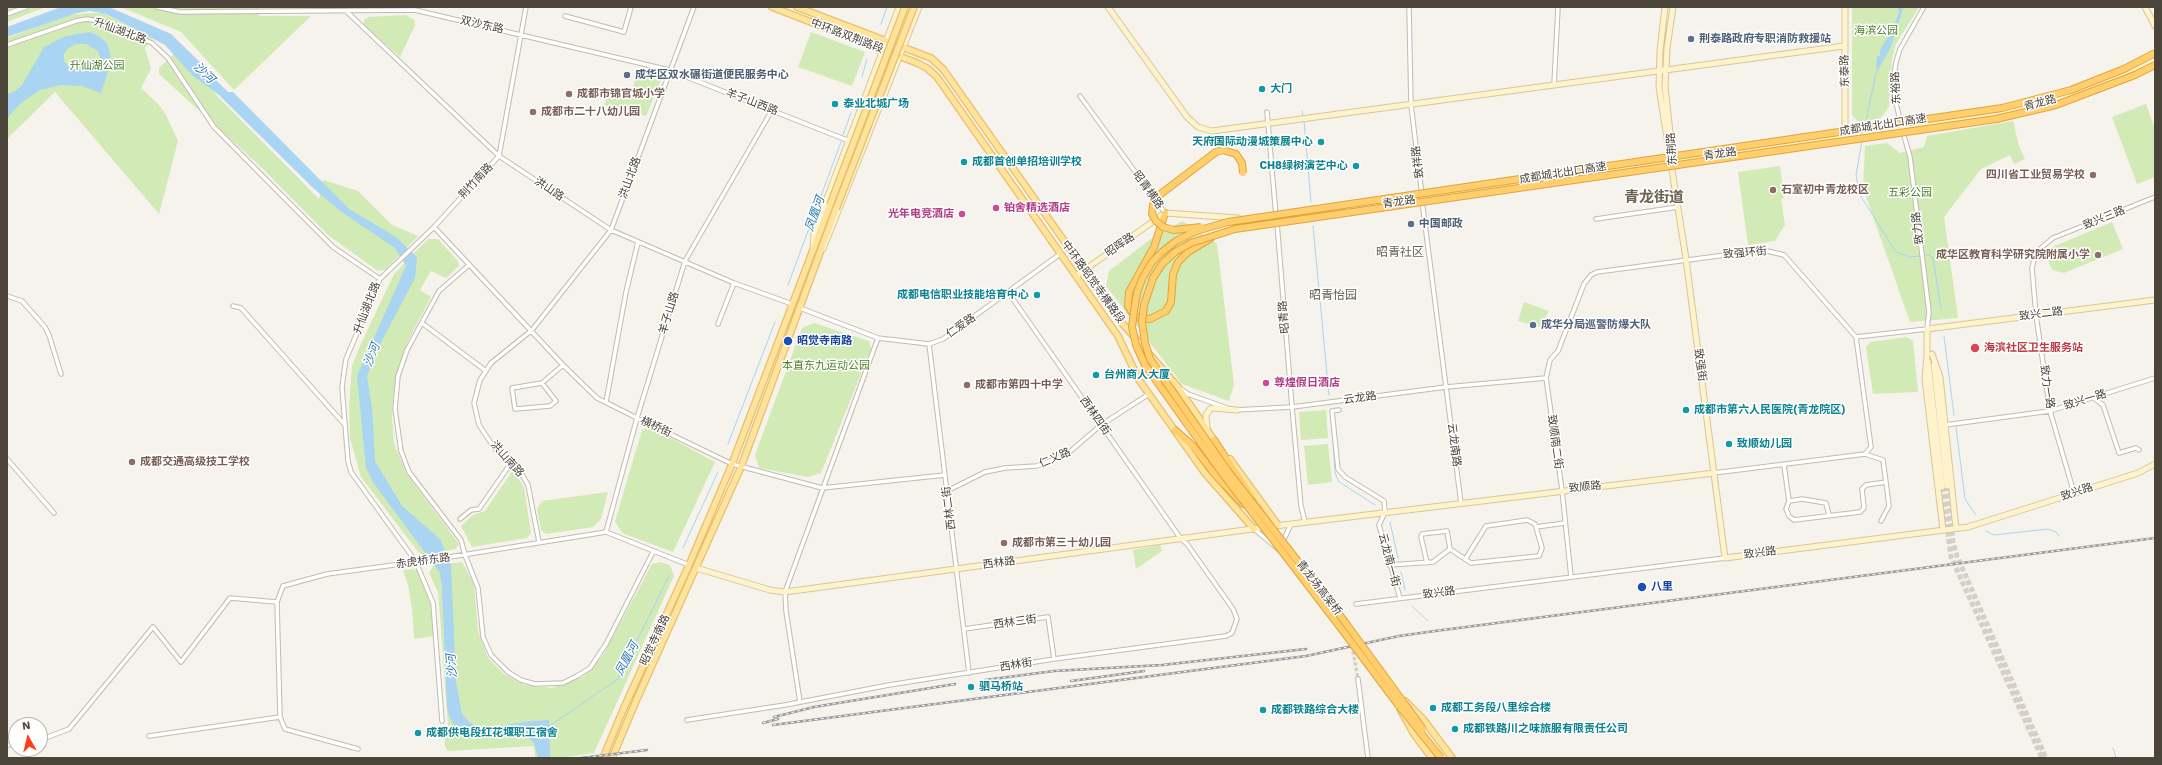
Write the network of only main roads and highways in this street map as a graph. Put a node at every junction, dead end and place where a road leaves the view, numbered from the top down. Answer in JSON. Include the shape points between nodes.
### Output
{"nodes":[{"id":1,"x":772,"y":7,"type":"edge"},
{"id":2,"x":797,"y":7,"type":"edge"},
{"id":3,"x":905,"y":7,"type":"edge"},
{"id":4,"x":914,"y":7,"type":"edge"},
{"id":5,"x":903,"y":47,"type":"joint"},
{"id":6,"x":2155,"y":53,"type":"edge"},
{"id":7,"x":900,"y":56,"type":"joint"},
{"id":8,"x":2155,"y":64,"type":"edge"},
{"id":9,"x":1243,"y":173,"type":"dead end"},
{"id":10,"x":1165,"y":213,"type":"road end"},
{"id":11,"x":1228,"y":222,"type":"junction"},
{"id":12,"x":1224,"y":231,"type":"junction"},
{"id":13,"x":1189,"y":422,"type":"junction"},
{"id":14,"x":1175,"y":430,"type":"junction"},
{"id":15,"x":1214,"y":440,"type":"junction"},
{"id":16,"x":1264,"y":516,"type":"junction"},
{"id":17,"x":1257,"y":519,"type":"junction"},
{"id":18,"x":1278,"y":525,"type":"road end"},
{"id":19,"x":1254,"y":529,"type":"road end"},
{"id":20,"x":1401,"y":697,"type":"junction"},
{"id":21,"x":1396,"y":702,"type":"junction"},
{"id":22,"x":603,"y":758,"type":"edge"},
{"id":23,"x":612,"y":758,"type":"edge"},
{"id":24,"x":1432,"y":758,"type":"edge"},
{"id":25,"x":1441,"y":758,"type":"edge"},
{"id":26,"x":1445,"y":758,"type":"edge"},
{"id":27,"x":1452,"y":758,"type":"edge"}],
"edges":[{"from":1,"to":7,"type":"main road","name":"中环路双荆路段"},
{"from":2,"to":5,"type":"main road","name":"中环路双荆路段"},
{"from":3,"to":22,"type":"main road","name":"昭觉寺南路","bridge":true,"via":[[732,464]]},
{"from":4,"to":23,"type":"main road","name":"昭觉寺南路","bridge":true,"via":[[741,467]]},
{"from":5,"to":15,"type":"main road","name":"中环路昭觉寺横路段","via":[[931,58],[943,69],[1122,323],[1178,386]]},
{"from":6,"to":11,"type":"highway","name":"成都城北出口高速","bridge":true,"via":[[2124,69],[2071,90],[2002,108]]},
{"from":7,"to":14,"type":"main road","name":"中环路昭觉寺横路段","via":[[927,68],[937,77],[1118,336],[1139,380]]},
{"from":8,"to":12,"type":"highway","name":"成都城北出口高速","bridge":true,"via":[[2056,105],[1996,119]]},
{"from":9,"to":11,"type":"highway","bridge":true,"via":[[1242,163],[1236,154],[1224,150],[1216,152],[1158,194],[1152,204],[1154,218],[1159,225],[1168,230]]},
{"from":10,"to":12,"type":"highway","bridge":true,"via":[[1154,246],[1129,292],[1130,312],[1135,317],[1157,317],[1169,306],[1173,274],[1178,262],[1188,252]]},
{"from":11,"to":13,"type":"highway","name":"成都城北出口高速","bridge":true,"via":[[1196,231],[1176,241],[1152,262],[1137,293],[1132,328],[1136,345],[1145,364]]},
{"from":12,"to":13,"type":"highway","name":"成都城北出口高速","bridge":true,"via":[[1191,243],[1175,252],[1162,264],[1153,278],[1144,305],[1142,322],[1150,359]]},
{"from":13,"to":16,"type":"highway","name":"青龙场高架桥","bridge":true},
{"from":13,"to":17,"type":"highway","name":"青龙场高架桥","bridge":true},
{"from":14,"to":17,"type":"highway","bridge":true,"via":[[1193,446],[1216,476]]},
{"from":14,"to":19,"type":"main road","name":"中环路昭觉寺横路段","via":[[1204,472]]},
{"from":15,"to":16,"type":"highway","bridge":true},
{"from":15,"to":18,"type":"main road","name":"中环路昭觉寺横路段"},
{"from":16,"to":20,"type":"highway","name":"青龙场高架桥","bridge":true},
{"from":17,"to":21,"type":"highway","name":"青龙场高架桥","bridge":true},
{"from":20,"to":26,"type":"highway","name":"青龙场高架桥","bridge":true},
{"from":20,"to":27,"type":"main road","bridge":true,"via":[[1423,719]]},
{"from":21,"to":24,"type":"main road","bridge":true,"via":[[1414,734]]},
{"from":21,"to":25,"type":"highway","name":"青龙场高架桥","bridge":true}]}
